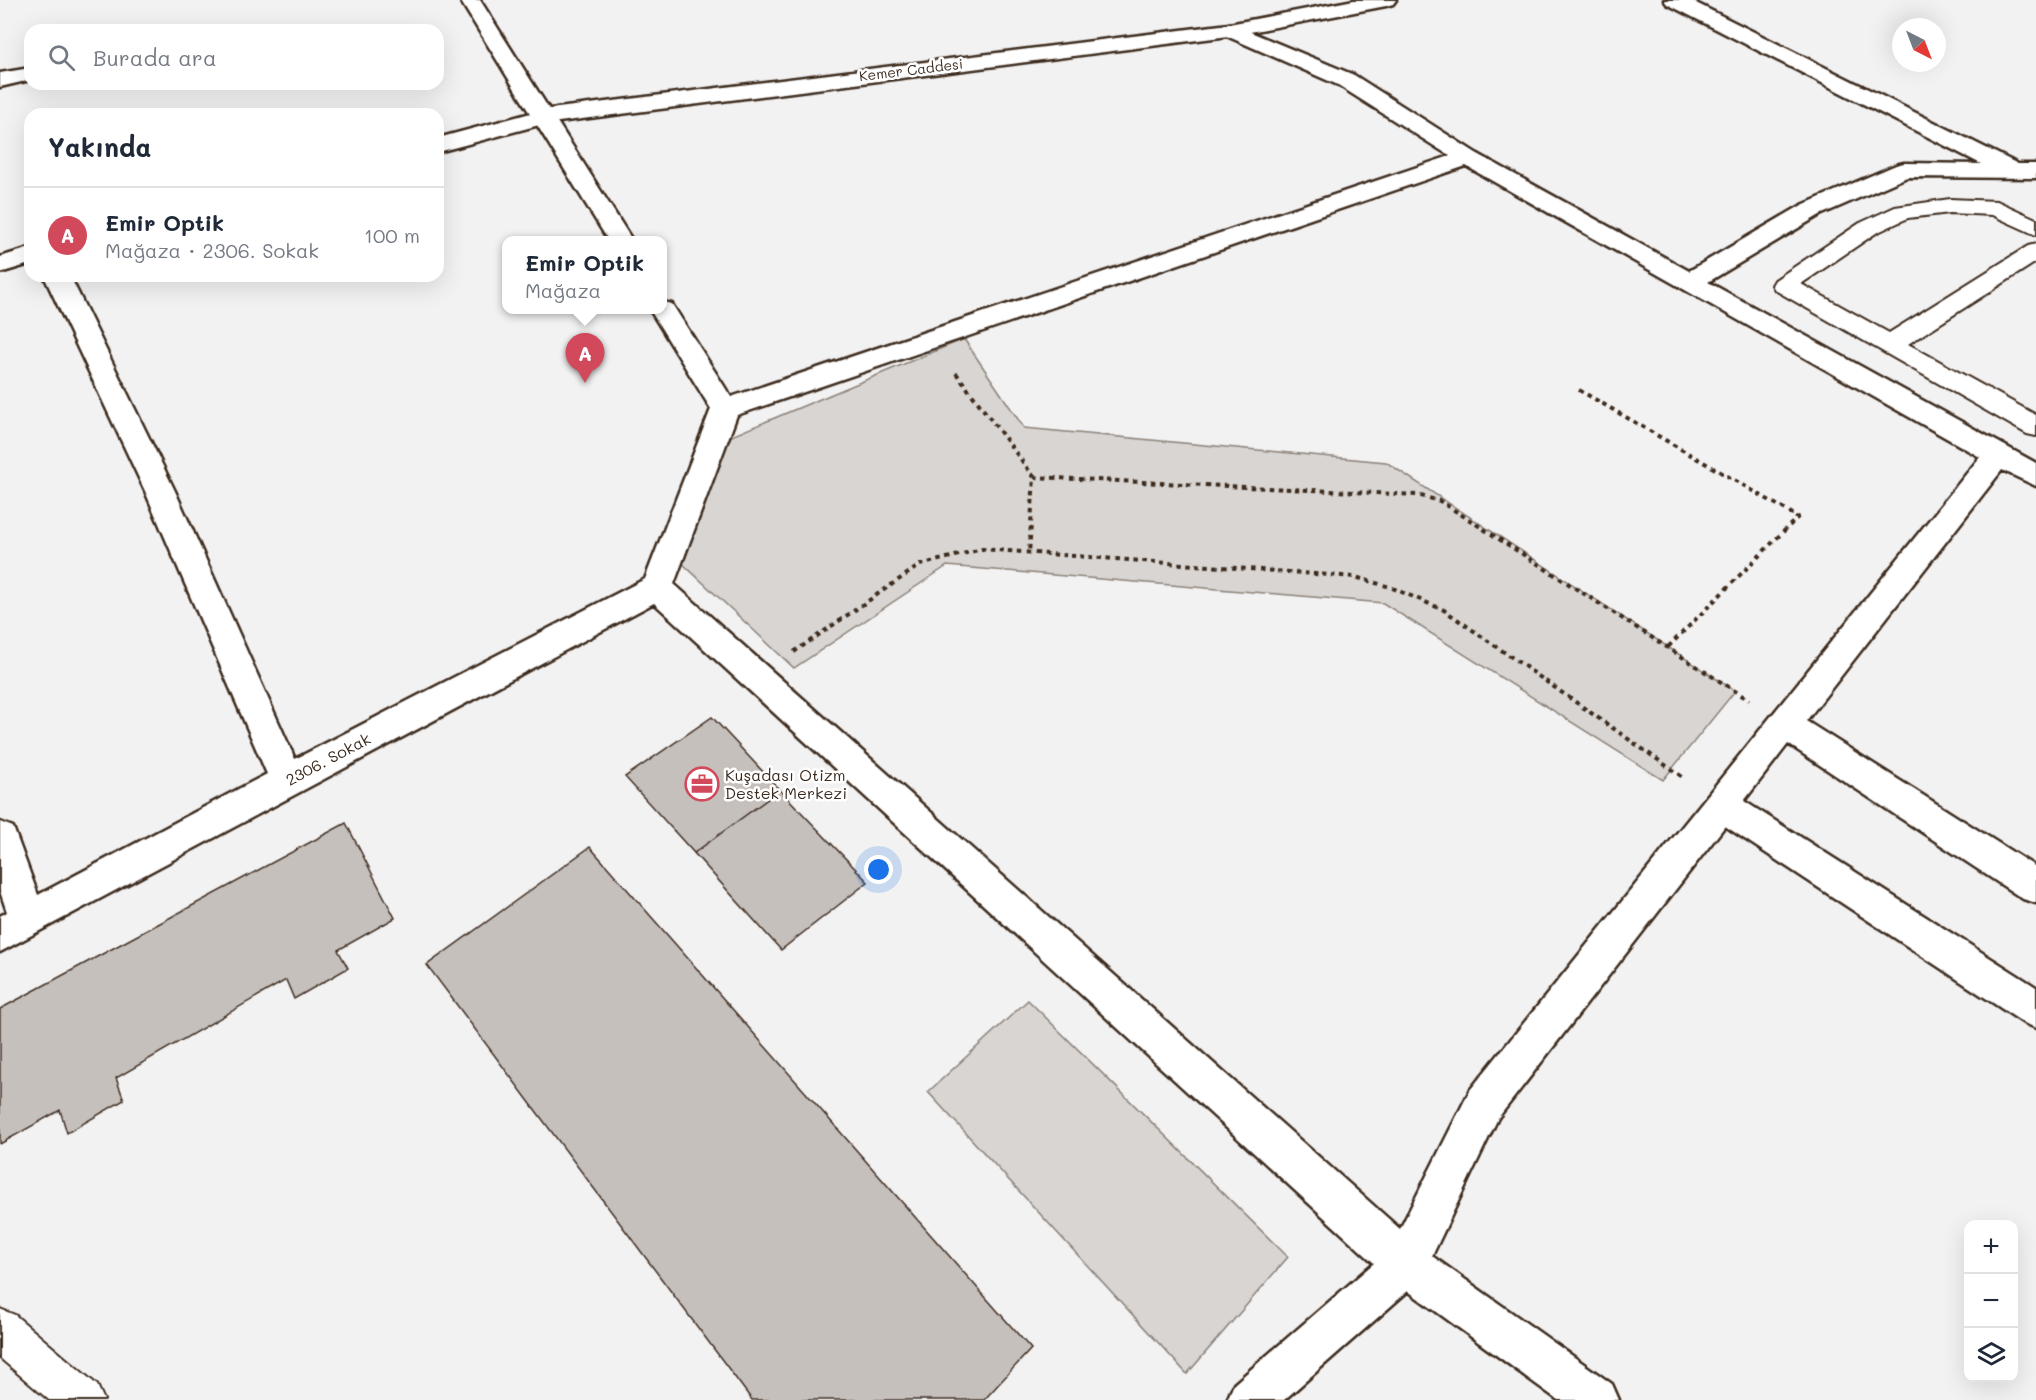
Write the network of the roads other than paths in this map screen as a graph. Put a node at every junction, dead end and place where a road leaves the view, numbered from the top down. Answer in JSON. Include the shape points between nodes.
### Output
{"nodes":[{"id":1,"x":470,"y":0,"type":"edge"},
{"id":2,"x":1386,"y":0,"type":"edge"},
{"id":3,"x":1674,"y":0,"type":"edge"},
{"id":4,"x":1229,"y":30,"type":"junction"},
{"id":5,"x":24,"y":75,"type":"edge"},
{"id":6,"x":0,"y":80,"type":"edge"},
{"id":7,"x":542,"y":117,"type":"junction"},
{"id":8,"x":444,"y":143,"type":"edge"},
{"id":9,"x":1468,"y":158,"type":"junction"},
{"id":10,"x":2010,"y":169,"type":"junction"},
{"id":11,"x":2036,"y":171,"type":"edge"},
{"id":12,"x":2036,"y":228,"type":"edge"},
{"id":13,"x":617,"y":236,"type":"edge"},
{"id":14,"x":2036,"y":251,"type":"edge"},
{"id":15,"x":24,"y":258,"type":"edge"},
{"id":16,"x":0,"y":265,"type":"edge"},
{"id":17,"x":60,"y":282,"type":"edge"},
{"id":18,"x":1689,"y":282,"type":"junction"},
{"id":19,"x":666,"y":314,"type":"edge"},
{"id":20,"x":1889,"y":345,"type":"junction"},
{"id":21,"x":725,"y":409,"type":"junction"},
{"id":22,"x":2036,"y":428,"type":"edge"},
{"id":23,"x":1998,"y":454,"type":"junction"},
{"id":24,"x":2036,"y":476,"type":"edge"},
{"id":25,"x":657,"y":587,"type":"junction"},
{"id":26,"x":1784,"y":724,"type":"junction"},
{"id":27,"x":287,"y":780,"type":"junction"},
{"id":28,"x":1721,"y":804,"type":"junction"},
{"id":29,"x":0,"y":838,"type":"edge"},
{"id":30,"x":2036,"y":887,"type":"edge"},
{"id":31,"x":14,"y":927,"type":"edge"},
{"id":32,"x":2036,"y":1009,"type":"edge"},
{"id":33,"x":1406,"y":1263,"type":"junction"},
{"id":34,"x":0,"y":1330,"type":"edge"},
{"id":35,"x":82,"y":1400,"type":"edge"},
{"id":36,"x":1250,"y":1400,"type":"edge"},
{"id":37,"x":1596,"y":1400,"type":"edge"}],
"edges":[{"from":1,"to":7,"type":"street"},
{"from":2,"to":4,"type":"street","name":"Kemer Caddesi"},
{"from":3,"to":10,"type":"street"},
{"from":4,"to":7,"type":"street","name":"Kemer Caddesi"},
{"from":4,"to":9,"type":"street","via":[[1346,80]]},
{"from":5,"to":6,"type":"street"},
{"from":7,"to":8,"type":"street","name":"Kemer Caddesi"},
{"from":7,"to":13,"type":"street"},
{"from":9,"to":18,"type":"street"},
{"from":9,"to":21,"type":"street"},
{"from":10,"to":11,"type":"street"},
{"from":10,"to":18,"type":"street","via":[[1904,171],[1811,210]]},
{"from":12,"to":20,"type":"lane","via":[[1997,208],[1950,206],[1903,212],[1868,228],[1784,285]]},
{"from":14,"to":20,"type":"lane"},
{"from":15,"to":16,"type":"street"},
{"from":17,"to":27,"type":"street","via":[[160,491]]},
{"from":18,"to":23,"type":"street"},
{"from":19,"to":21,"type":"street"},
{"from":20,"to":22,"type":"lane"},
{"from":21,"to":25,"type":"street"},
{"from":23,"to":24,"type":"street"},
{"from":23,"to":26,"type":"street"},
{"from":25,"to":27,"type":"street","name":"2306. Sokak"},
{"from":25,"to":33,"type":"street"},
{"from":26,"to":28,"type":"street"},
{"from":26,"to":30,"type":"street"},
{"from":27,"to":31,"type":"street","name":"2306. Sokak"},
{"from":28,"to":32,"type":"street"},
{"from":28,"to":33,"type":"street","via":[[1484,1104]]},
{"from":29,"to":31,"type":"street"},
{"from":33,"to":36,"type":"street"},
{"from":33,"to":37,"type":"street"},
{"from":34,"to":35,"type":"lane"}]}
